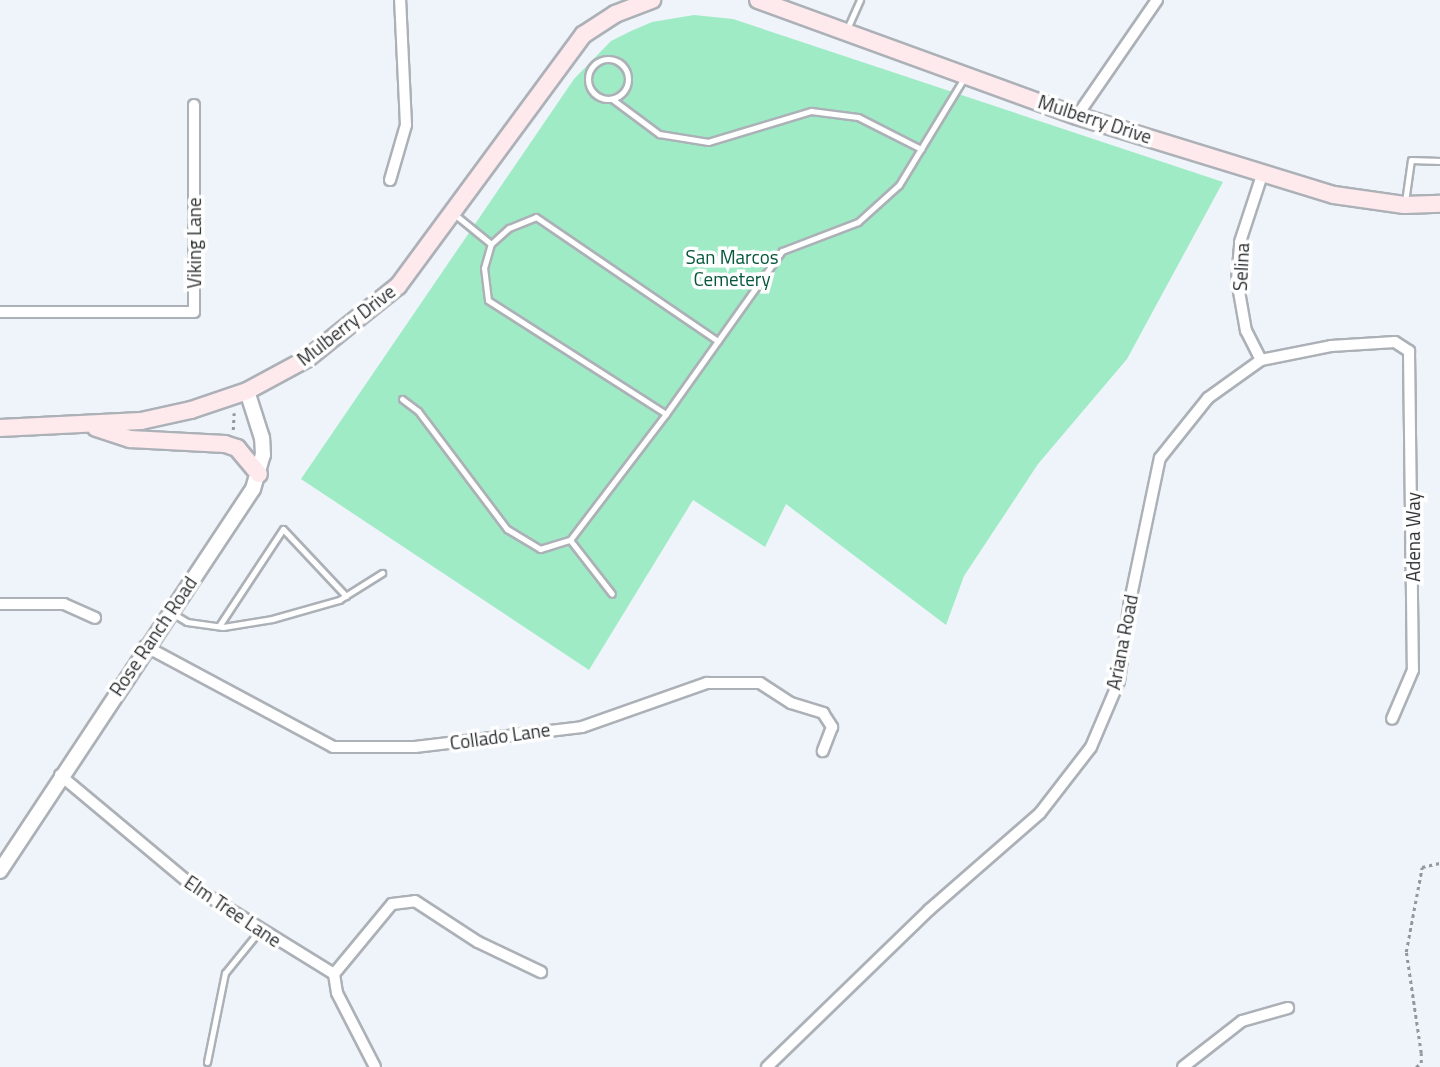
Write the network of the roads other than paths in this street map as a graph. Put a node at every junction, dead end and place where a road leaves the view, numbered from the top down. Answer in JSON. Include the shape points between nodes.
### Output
{"nodes":[{"id":1,"x":400,"y":0,"type":"edge"},
{"id":2,"x":652,"y":0,"type":"edge"},
{"id":3,"x":758,"y":0,"type":"edge"},
{"id":4,"x":860,"y":0,"type":"edge"},
{"id":5,"x":1157,"y":0,"type":"edge"},
{"id":6,"x":846,"y":32,"type":"junction"},
{"id":7,"x":965,"y":75,"type":"junction"},
{"id":8,"x":611,"y":99,"type":"junction"},
{"id":9,"x":194,"y":105,"type":"dead end"},
{"id":10,"x":1077,"y":116,"type":"junction"},
{"id":11,"x":920,"y":149,"type":"junction"},
{"id":12,"x":1440,"y":161,"type":"edge"},
{"id":13,"x":1264,"y":172,"type":"junction"},
{"id":14,"x":390,"y":180,"type":"dead end"},
{"id":15,"x":1440,"y":204,"type":"edge"},
{"id":16,"x":1404,"y":205,"type":"junction"},
{"id":17,"x":453,"y":213,"type":"junction"},
{"id":18,"x":491,"y":244,"type":"junction"},
{"id":19,"x":0,"y":312,"type":"edge"},
{"id":20,"x":718,"y":341,"type":"junction"},
{"id":21,"x":1409,"y":351,"type":"joint"},
{"id":22,"x":1261,"y":360,"type":"junction"},
{"id":23,"x":247,"y":391,"type":"junction"},
{"id":24,"x":402,"y":399,"type":"dead end"},
{"id":25,"x":666,"y":414,"type":"junction"},
{"id":26,"x":87,"y":426,"type":"junction"},
{"id":27,"x":0,"y":428,"type":"edge"},
{"id":28,"x":259,"y":474,"type":"junction"},
{"id":29,"x":570,"y":540,"type":"junction"},
{"id":30,"x":382,"y":573,"type":"dead end"},
{"id":31,"x":612,"y":594,"type":"dead end"},
{"id":32,"x":346,"y":596,"type":"junction"},
{"id":33,"x":0,"y":604,"type":"edge"},
{"id":34,"x":169,"y":611,"type":"junction"},
{"id":35,"x":94,"y":618,"type":"dead end"},
{"id":36,"x":219,"y":626,"type":"junction"},
{"id":37,"x":145,"y":646,"type":"junction"},
{"id":38,"x":1392,"y":719,"type":"dead end"},
{"id":39,"x":824,"y":751,"type":"dead end"},
{"id":40,"x":60,"y":775,"type":"junction"},
{"id":41,"x":0,"y":871,"type":"edge"},
{"id":42,"x":260,"y":930,"type":"junction"},
{"id":43,"x":541,"y":972,"type":"dead end"},
{"id":44,"x":334,"y":974,"type":"junction"},
{"id":45,"x":1288,"y":1008,"type":"dead end"},
{"id":46,"x":207,"y":1062,"type":"dead end"},
{"id":47,"x":375,"y":1067,"type":"edge"},
{"id":48,"x":767,"y":1067,"type":"edge"},
{"id":49,"x":1183,"y":1067,"type":"edge"}],
"edges":[{"from":1,"to":14,"type":"street","via":[[406,125]]},
{"from":2,"to":17,"type":"main road","name":"Mulberry Drive","via":[[615,14],[583,35]]},
{"from":3,"to":6,"type":"main road","name":"Mulberry Drive"},
{"from":4,"to":6,"type":"lane"},
{"from":5,"to":10,"type":"street"},
{"from":6,"to":7,"type":"main road","name":"Mulberry Drive"},
{"from":7,"to":10,"type":"main road","name":"Mulberry Drive"},
{"from":7,"to":11,"type":"lane"},
{"from":8,"to":8,"type":"lane","via":[[623,93],[628,75],[622,64],[604,59],[593,64],[588,81],[598,97]]},
{"from":8,"to":11,"type":"lane","via":[[659,134],[708,142],[811,111],[858,117]]},
{"from":9,"to":19,"type":"street","name":"Viking Lane","via":[[194,312]]},
{"from":10,"to":13,"type":"main road","name":"Mulberry Drive"},
{"from":11,"to":20,"type":"lane","via":[[899,185],[858,222],[782,251]]},
{"from":12,"to":16,"type":"lane","via":[[1411,160]]},
{"from":13,"to":16,"type":"main road","name":"Mulberry Drive","via":[[1334,195]]},
{"from":13,"to":22,"type":"street","name":"Selina","via":[[1240,243],[1237,280],[1246,331]]},
{"from":15,"to":16,"type":"main road","name":"Mulberry Drive"},
{"from":17,"to":18,"type":"lane"},
{"from":17,"to":23,"type":"main road","name":"Mulberry Drive","via":[[398,286],[309,358]]},
{"from":18,"to":20,"type":"lane","via":[[509,228],[536,216]]},
{"from":18,"to":25,"type":"lane","via":[[484,268],[488,300]]},
{"from":20,"to":25,"type":"lane"},
{"from":21,"to":22,"type":"street","name":"Ariana Road","via":[[1395,342],[1331,346]]},
{"from":21,"to":38,"type":"street","name":"Adena Way","via":[[1413,670]]},
{"from":22,"to":48,"type":"street","name":"Ariana Road","via":[[1208,398],[1160,458],[1130,601],[1119,681],[1091,747],[1040,813],[929,910]]},
{"from":23,"to":26,"type":"main road","name":"Mulberry Drive","via":[[166,415]]},
{"from":23,"to":28,"type":"street","name":"Rose Ranch Road","via":[[262,438]]},
{"from":24,"to":29,"type":"lane","via":[[418,411],[508,530],[540,549]]},
{"from":25,"to":29,"type":"lane"},
{"from":26,"to":27,"type":"main road","name":"Mulberry Drive"},
{"from":26,"to":28,"type":"main road","via":[[130,439],[225,444],[237,448]]},
{"from":28,"to":34,"type":"street","name":"Rose Ranch Road"},
{"from":29,"to":31,"type":"lane"},
{"from":30,"to":32,"type":"lane"},
{"from":32,"to":36,"type":"lane","via":[[301,612]]},
{"from":32,"to":36,"type":"lane","via":[[283,529]]},
{"from":33,"to":35,"type":"street","via":[[64,604]]},
{"from":34,"to":36,"type":"lane","via":[[187,622]]},
{"from":34,"to":37,"type":"street","name":"Rose Ranch Road"},
{"from":37,"to":39,"type":"street","name":"Collado Lane","via":[[333,747],[415,747],[582,727],[708,683],[760,683],[792,703],[824,713],[832,727]]},
{"from":37,"to":40,"type":"street","name":"Rose Ranch Road"},
{"from":40,"to":41,"type":"street","name":"Rose Ranch Road"},
{"from":40,"to":42,"type":"street","name":"Elm Tree Lane","via":[[195,888]]},
{"from":42,"to":44,"type":"street","name":"Elm Tree Lane"},
{"from":42,"to":46,"type":"lane","via":[[225,973]]},
{"from":43,"to":44,"type":"street","via":[[478,942],[415,901],[392,904]]},
{"from":44,"to":47,"type":"street","via":[[337,993]]},
{"from":45,"to":49,"type":"street","via":[[1242,1021]]}]}
